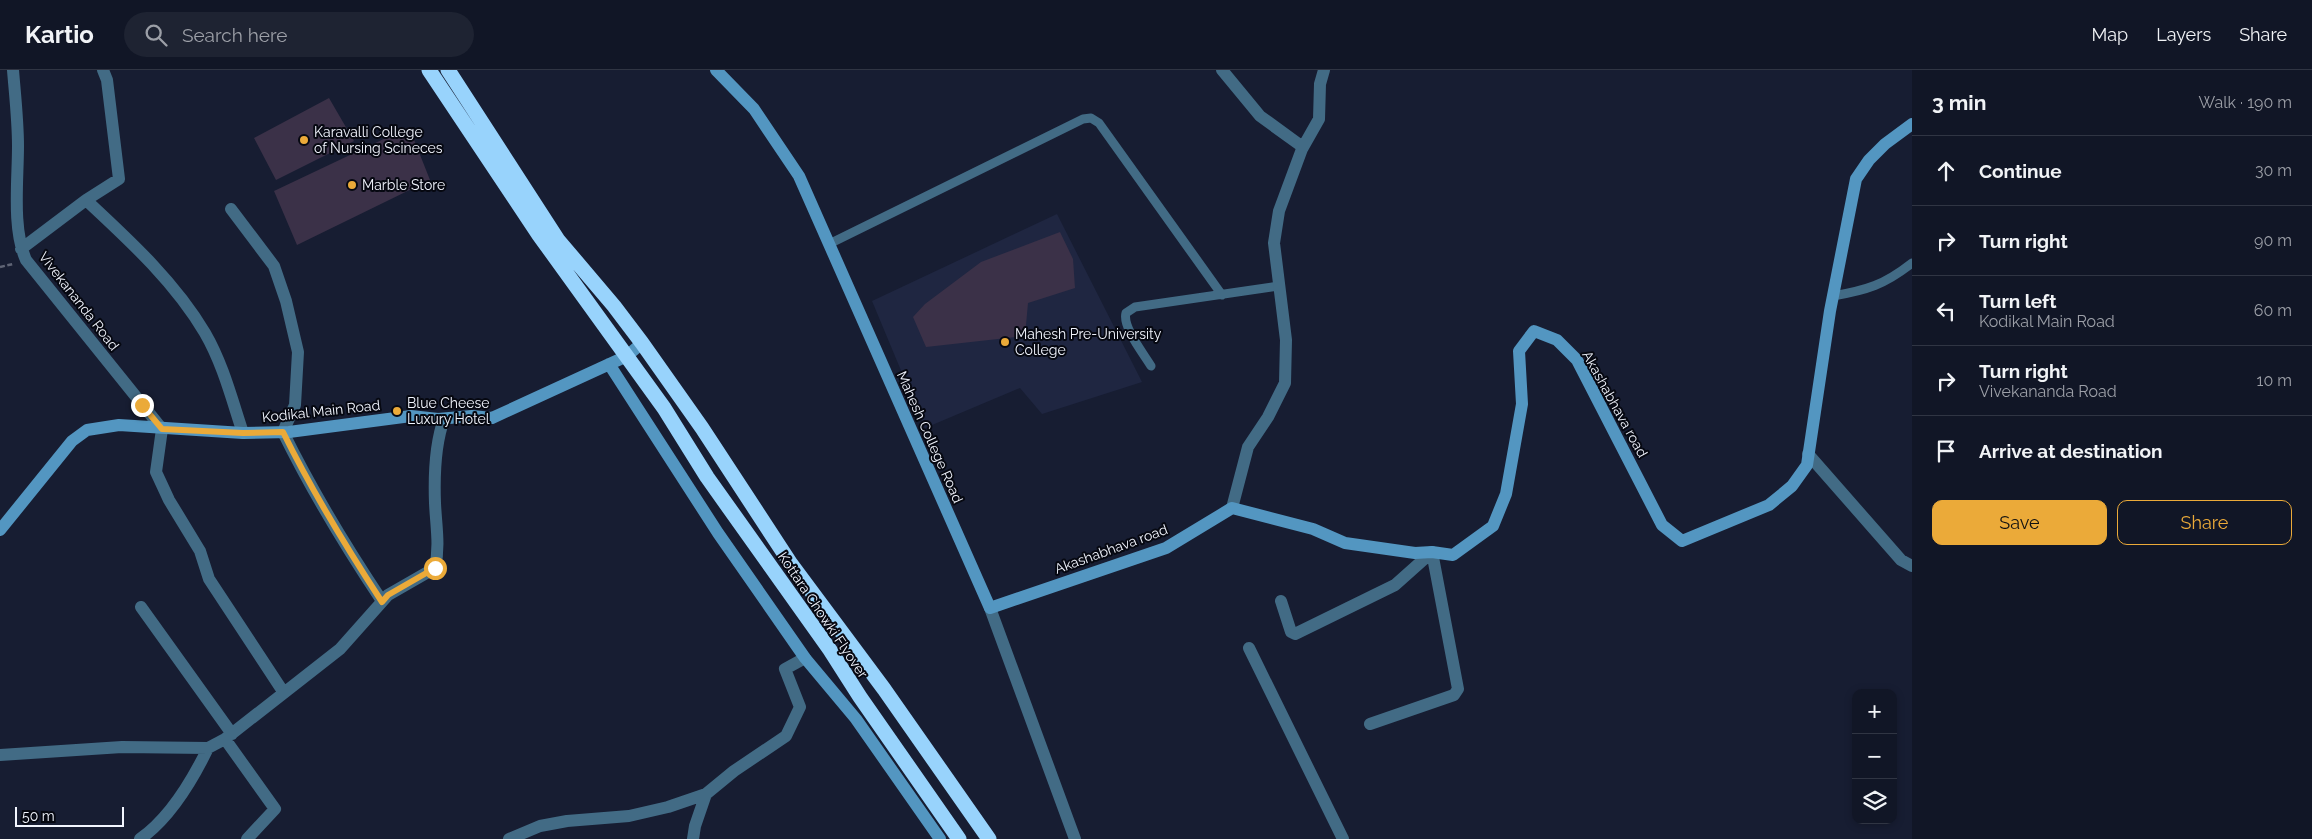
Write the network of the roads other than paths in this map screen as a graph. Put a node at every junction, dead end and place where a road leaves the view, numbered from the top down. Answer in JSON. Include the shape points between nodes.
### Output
{"nodes":[{"id":1,"x":13,"y":70,"type":"edge"},
{"id":2,"x":103,"y":70,"type":"edge"},
{"id":3,"x":429,"y":70,"type":"edge"},
{"id":4,"x":448,"y":70,"type":"edge"},
{"id":5,"x":716,"y":70,"type":"edge"},
{"id":6,"x":1222,"y":70,"type":"edge"},
{"id":7,"x":1324,"y":70,"type":"edge"},
{"id":8,"x":1912,"y":124,"type":"edge"},
{"id":9,"x":1302,"y":149,"type":"junction"},
{"id":10,"x":86,"y":200,"type":"junction"},
{"id":11,"x":231,"y":209,"type":"dead end"},
{"id":12,"x":829,"y":244,"type":"junction"},
{"id":13,"x":21,"y":249,"type":"junction"},
{"id":14,"x":1912,"y":263,"type":"edge"},
{"id":15,"x":1279,"y":286,"type":"junction"},
{"id":16,"x":1222,"y":295,"type":"junction"},
{"id":17,"x":1833,"y":296,"type":"junction"},
{"id":18,"x":642,"y":343,"type":"junction"},
{"id":19,"x":627,"y":356,"type":"junction"},
{"id":20,"x":609,"y":364,"type":"junction"},
{"id":21,"x":1151,"y":366,"type":"dead end"},
{"id":22,"x":444,"y":419,"type":"junction"},
{"id":23,"x":162,"y":429,"type":"junction"},
{"id":24,"x":283,"y":432,"type":"junction"},
{"id":25,"x":243,"y":433,"type":"junction"},
{"id":26,"x":1808,"y":454,"type":"junction"},
{"id":27,"x":1232,"y":508,"type":"junction"},
{"id":28,"x":0,"y":530,"type":"edge"},
{"id":29,"x":1432,"y":552,"type":"junction"},
{"id":30,"x":1912,"y":566,"type":"edge"},
{"id":31,"x":1281,"y":601,"type":"dead end"},
{"id":32,"x":382,"y":602,"type":"junction"},
{"id":33,"x":141,"y":607,"type":"dead end"},
{"id":34,"x":990,"y":608,"type":"junction"},
{"id":35,"x":1249,"y":648,"type":"dead end"},
{"id":36,"x":805,"y":658,"type":"junction"},
{"id":37,"x":284,"y":693,"type":"junction"},
{"id":38,"x":1370,"y":724,"type":"dead end"},
{"id":39,"x":228,"y":737,"type":"junction"},
{"id":40,"x":208,"y":748,"type":"junction"},
{"id":41,"x":0,"y":756,"type":"edge"},
{"id":42,"x":706,"y":794,"type":"junction"},
{"id":43,"x":140,"y":839,"type":"edge"},
{"id":44,"x":247,"y":839,"type":"edge"},
{"id":45,"x":509,"y":839,"type":"edge"},
{"id":46,"x":693,"y":839,"type":"edge"},
{"id":47,"x":940,"y":839,"type":"edge"},
{"id":48,"x":959,"y":839,"type":"edge"},
{"id":49,"x":989,"y":839,"type":"edge"},
{"id":50,"x":1075,"y":839,"type":"edge"},
{"id":51,"x":1344,"y":839,"type":"edge"}],
"edges":[{"from":1,"to":13,"type":"street","name":"Vivekananda Road"},
{"from":2,"to":10,"type":"street","via":[[112,113],[119,179]]},
{"from":3,"to":19,"type":"highway","name":"Kottara Chowki Flyover","via":[[539,235]]},
{"from":4,"to":18,"type":"highway","via":[[558,240]]},
{"from":5,"to":12,"type":"street","name":"Mahesh College Road","via":[[754,109],[799,176]]},
{"from":6,"to":9,"type":"street","via":[[1260,116]]},
{"from":7,"to":9,"type":"street","via":[[1320,84],[1320,119]]},
{"from":8,"to":17,"type":"street","name":"Akashabhava road","via":[[1885,144],[1856,179]]},
{"from":9,"to":15,"type":"street","via":[[1275,229]]},
{"from":10,"to":13,"type":"street"},
{"from":10,"to":25,"type":"street","via":[[178,294],[206,334],[221,366]]},
{"from":11,"to":24,"type":"street","via":[[274,266],[298,352],[295,404]]},
{"from":12,"to":16,"type":"lane","via":[[1083,119],[1091,118],[1099,123]]},
{"from":12,"to":34,"type":"street","name":"Mahesh College Road"},
{"from":13,"to":23,"type":"street","name":"Vivekananda Road","via":[[26,260]]},
{"from":14,"to":17,"type":"lane","via":[[1894,278],[1866,290]]},
{"from":15,"to":16,"type":"lane"},
{"from":15,"to":27,"type":"street","via":[[1286,340],[1285,383],[1248,447]]},
{"from":16,"to":21,"type":"lane","via":[[1135,308],[1126,313],[1127,327]]},
{"from":17,"to":26,"type":"street","name":"Akashabhava road"},
{"from":18,"to":19,"type":"street","name":"Kodikal Main Road"},
{"from":18,"to":49,"type":"highway","via":[[791,564]]},
{"from":19,"to":20,"type":"street","name":"Kodikal Main Road"},
{"from":19,"to":48,"type":"highway","name":"Kottara Chowki Flyover","via":[[707,477]]},
{"from":20,"to":22,"type":"street","name":"Kodikal Main Road","via":[[492,418]]},
{"from":20,"to":36,"type":"street","via":[[718,533]]},
{"from":22,"to":24,"type":"street","name":"Kodikal Main Road","via":[[411,416]]},
{"from":22,"to":32,"type":"street","via":[[438,435],[435,501],[439,547],[435,568],[388,595]]},
{"from":23,"to":25,"type":"street","name":"Kodikal Main Road"},
{"from":23,"to":28,"type":"street","name":"Kodikal Main Road","via":[[119,425],[87,430],[72,441]]},
{"from":23,"to":37,"type":"street","via":[[156,472],[200,551],[210,579]]},
{"from":24,"to":25,"type":"street","name":"Kodikal Main Road"},
{"from":24,"to":32,"type":"street","via":[[349,551]]},
{"from":26,"to":29,"type":"street","name":"Akashabhava road","via":[[1807,465],[1792,486],[1768,504],[1682,540],[1662,525],[1577,360],[1557,340],[1534,331],[1519,350],[1522,404],[1506,494],[1493,526],[1453,555]]},
{"from":26,"to":30,"type":"street","via":[[1901,560]]},
{"from":27,"to":29,"type":"street","name":"Akashabhava road","via":[[1313,529],[1345,543],[1415,553]]},
{"from":27,"to":34,"type":"street","name":"Akashabhava road","via":[[1166,548]]},
{"from":29,"to":31,"type":"street","via":[[1395,585],[1295,634],[1291,632]]},
{"from":29,"to":38,"type":"street","via":[[1458,689],[1454,695]]},
{"from":32,"to":37,"type":"street","via":[[340,649]]},
{"from":33,"to":39,"type":"street"},
{"from":34,"to":50,"type":"street","name":"Mahesh College Road"},
{"from":35,"to":51,"type":"street"},
{"from":36,"to":42,"type":"street","via":[[785,669],[800,707],[786,736]]},
{"from":36,"to":47,"type":"street","via":[[856,719]]},
{"from":37,"to":39,"type":"street"},
{"from":39,"to":40,"type":"street"},
{"from":39,"to":44,"type":"street","via":[[275,809]]},
{"from":40,"to":41,"type":"street","via":[[122,747]]},
{"from":40,"to":43,"type":"street","via":[[191,784],[150,832]]},
{"from":42,"to":45,"type":"street","via":[[628,816],[540,826]]},
{"from":42,"to":46,"type":"street"}]}
